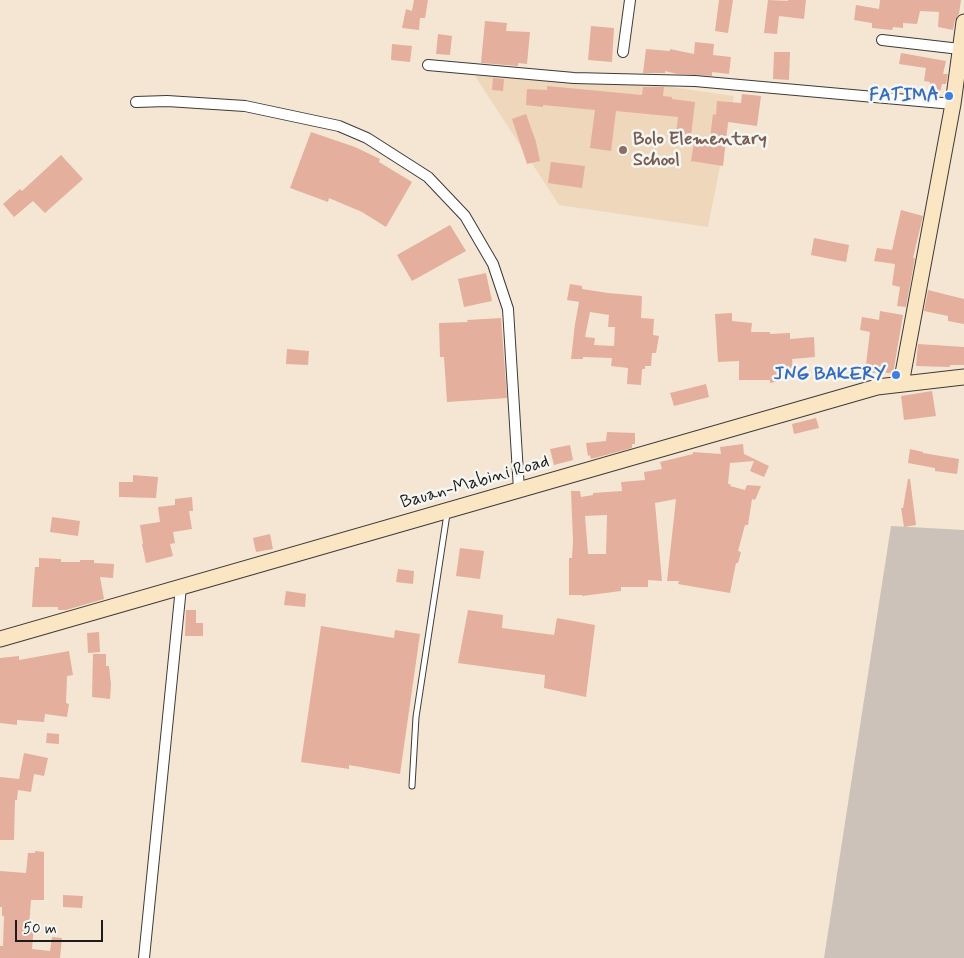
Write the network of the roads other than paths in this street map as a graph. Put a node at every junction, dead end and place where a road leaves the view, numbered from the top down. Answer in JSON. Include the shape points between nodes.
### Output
{"nodes":[{"id":1,"x":630,"y":0,"type":"edge"},
{"id":2,"x":964,"y":22,"type":"edge"},
{"id":3,"x":882,"y":40,"type":"dead end"},
{"id":4,"x":960,"y":49,"type":"junction"},
{"id":5,"x":623,"y":52,"type":"dead end"},
{"id":6,"x":428,"y":65,"type":"dead end"},
{"id":7,"x":136,"y":102,"type":"dead end"},
{"id":8,"x":953,"y":104,"type":"junction"},
{"id":9,"x":964,"y":378,"type":"edge"},
{"id":10,"x":901,"y":384,"type":"junction"},
{"id":11,"x":519,"y":490,"type":"junction"},
{"id":12,"x":448,"y":510,"type":"junction"},
{"id":13,"x":181,"y":587,"type":"junction"},
{"id":14,"x":0,"y":639,"type":"edge"},
{"id":15,"x":412,"y":786,"type":"dead end"},
{"id":16,"x":144,"y":958,"type":"edge"}],
"edges":[{"from":1,"to":5,"type":"street"},
{"from":2,"to":4,"type":"main road"},
{"from":3,"to":4,"type":"street"},
{"from":4,"to":8,"type":"main road"},
{"from":6,"to":8,"type":"street","via":[[574,78],[759,85]]},
{"from":7,"to":11,"type":"street","via":[[245,106],[339,126],[367,138],[428,177],[465,216],[492,264],[508,309]]},
{"from":8,"to":10,"type":"main road"},
{"from":9,"to":10,"type":"main road","name":"Bauan-Mabini Road"},
{"from":10,"to":11,"type":"main road","name":"Bauan-Mabini Road","via":[[877,387]]},
{"from":11,"to":12,"type":"main road","name":"Bauan-Mabini Road"},
{"from":12,"to":13,"type":"main road","name":"Bauan-Mabini Road"},
{"from":12,"to":15,"type":"lane","via":[[416,717]]},
{"from":13,"to":14,"type":"main road","name":"Bauan-Mabini Road"},
{"from":13,"to":16,"type":"street"}]}
